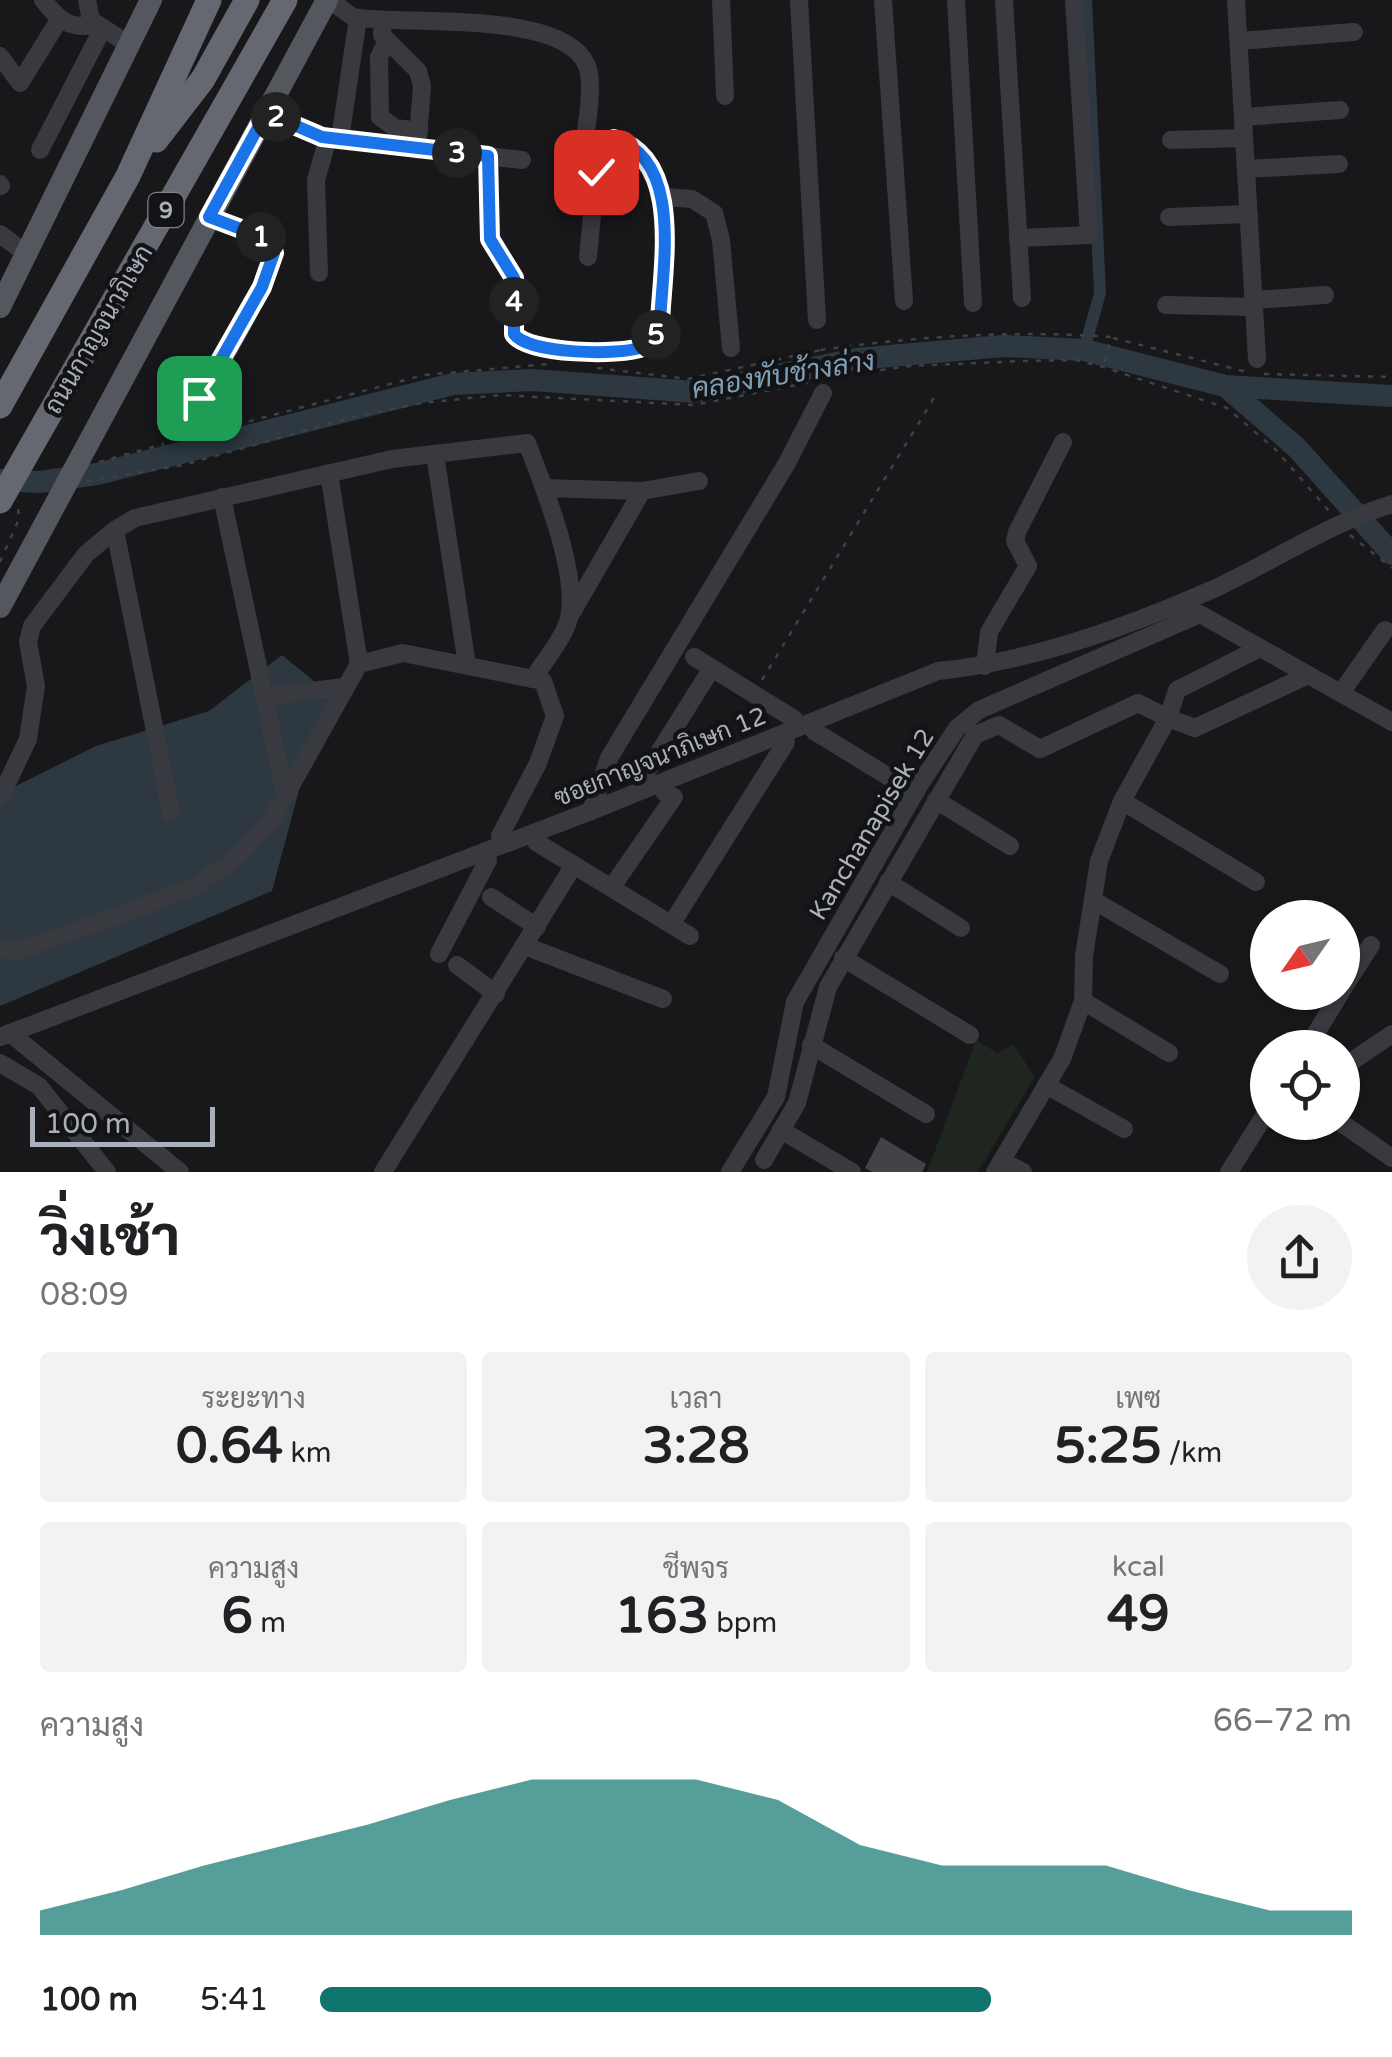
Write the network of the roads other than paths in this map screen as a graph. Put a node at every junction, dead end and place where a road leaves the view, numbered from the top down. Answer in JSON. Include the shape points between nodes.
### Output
{"nodes":[{"id":1,"x":87,"y":0,"type":"edge"},
{"id":2,"x":150,"y":0,"type":"edge"},
{"id":3,"x":209,"y":0,"type":"edge"},
{"id":4,"x":247,"y":0,"type":"edge"},
{"id":5,"x":285,"y":0,"type":"edge"},
{"id":6,"x":328,"y":0,"type":"edge"},
{"id":7,"x":721,"y":0,"type":"edge"},
{"id":8,"x":798,"y":0,"type":"edge"},
{"id":9,"x":883,"y":0,"type":"edge"},
{"id":10,"x":956,"y":0,"type":"edge"},
{"id":11,"x":1004,"y":0,"type":"edge"},
{"id":12,"x":1074,"y":0,"type":"edge"},
{"id":13,"x":1236,"y":0,"type":"edge"},
{"id":14,"x":49,"y":6,"type":"edge"},
{"id":15,"x":358,"y":18,"type":"junction"},
{"id":16,"x":383,"y":20,"type":"junction"},
{"id":17,"x":100,"y":26,"type":"junction"},
{"id":18,"x":1354,"y":32,"type":"dead end"},
{"id":19,"x":1238,"y":41,"type":"junction"},
{"id":20,"x":386,"y":42,"type":"junction"},
{"id":21,"x":128,"y":44,"type":"junction"},
{"id":22,"x":0,"y":56,"type":"edge"},
{"id":23,"x":725,"y":96,"type":"dead end"},
{"id":24,"x":1340,"y":110,"type":"dead end"},
{"id":25,"x":266,"y":113,"type":"junction"},
{"id":26,"x":1243,"y":117,"type":"junction"},
{"id":27,"x":1244,"y":138,"type":"junction"},
{"id":28,"x":334,"y":139,"type":"junction"},
{"id":29,"x":418,"y":140,"type":"junction"},
{"id":30,"x":1170,"y":140,"type":"dead end"},
{"id":31,"x":40,"y":150,"type":"dead end"},
{"id":32,"x":488,"y":156,"type":"junction"},
{"id":33,"x":522,"y":160,"type":"dead end"},
{"id":34,"x":1339,"y":164,"type":"dead end"},
{"id":35,"x":1246,"y":169,"type":"junction"},
{"id":36,"x":580,"y":174,"type":"dead end"},
{"id":37,"x":128,"y":176,"type":"junction"},
{"id":38,"x":664,"y":197,"type":"junction"},
{"id":39,"x":1249,"y":214,"type":"junction"},
{"id":40,"x":209,"y":217,"type":"junction"},
{"id":41,"x":1169,"y":218,"type":"dead end"},
{"id":42,"x":0,"y":234,"type":"edge"},
{"id":43,"x":1018,"y":238,"type":"junction"},
{"id":44,"x":28,"y":256,"type":"junction"},
{"id":45,"x":588,"y":257,"type":"dead end"},
{"id":46,"x":319,"y":274,"type":"dead end"},
{"id":47,"x":1325,"y":295,"type":"dead end"},
{"id":48,"x":1022,"y":298,"type":"dead end"},
{"id":49,"x":904,"y":301,"type":"dead end"},
{"id":50,"x":973,"y":303,"type":"dead end"},
{"id":51,"x":1254,"y":303,"type":"junction"},
{"id":52,"x":1166,"y":306,"type":"dead end"},
{"id":53,"x":0,"y":308,"type":"edge"},
{"id":54,"x":817,"y":320,"type":"dead end"},
{"id":55,"x":732,"y":348,"type":"dead end"},
{"id":56,"x":1257,"y":358,"type":"dead end"},
{"id":57,"x":824,"y":386,"type":"road end"},
{"id":58,"x":0,"y":406,"type":"edge"},
{"id":59,"x":171,"y":430,"type":"dead end"},
{"id":60,"x":1063,"y":442,"type":"dead end"},
{"id":61,"x":434,"y":454,"type":"junction"},
{"id":62,"x":328,"y":473,"type":"junction"},
{"id":63,"x":699,"y":482,"type":"dead end"},
{"id":64,"x":544,"y":488,"type":"junction"},
{"id":65,"x":642,"y":491,"type":"junction"},
{"id":66,"x":222,"y":497,"type":"junction"},
{"id":67,"x":9,"y":502,"type":"edge"},
{"id":68,"x":1387,"y":509,"type":"edge"},
{"id":69,"x":115,"y":530,"type":"junction"},
{"id":70,"x":0,"y":607,"type":"edge"},
{"id":71,"x":568,"y":619,"type":"junction"},
{"id":72,"x":1385,"y":630,"type":"dead end"},
{"id":73,"x":1260,"y":648,"type":"junction"},
{"id":74,"x":694,"y":657,"type":"dead end"},
{"id":75,"x":359,"y":664,"type":"junction"},
{"id":76,"x":467,"y":665,"type":"junction"},
{"id":77,"x":985,"y":666,"type":"junction"},
{"id":78,"x":712,"y":668,"type":"junction"},
{"id":79,"x":1308,"y":675,"type":"junction"},
{"id":80,"x":533,"y":679,"type":"junction"},
{"id":81,"x":344,"y":687,"type":"junction"},
{"id":82,"x":1341,"y":694,"type":"junction"},
{"id":83,"x":264,"y":697,"type":"junction"},
{"id":84,"x":1168,"y":718,"type":"junction"},
{"id":85,"x":1392,"y":722,"type":"edge"},
{"id":86,"x":786,"y":742,"type":"dead end"},
{"id":87,"x":642,"y":781,"type":"dead end"},
{"id":88,"x":664,"y":792,"type":"dead end"},
{"id":89,"x":915,"y":793,"type":"junction"},
{"id":90,"x":285,"y":794,"type":"junction"},
{"id":91,"x":0,"y":798,"type":"edge"},
{"id":92,"x":936,"y":800,"type":"junction"},
{"id":93,"x":1122,"y":801,"type":"junction"},
{"id":94,"x":592,"y":811,"type":"junction"},
{"id":95,"x":171,"y":812,"type":"dead end"},
{"id":96,"x":500,"y":836,"type":"dead end"},
{"id":97,"x":536,"y":842,"type":"dead end"},
{"id":98,"x":1010,"y":846,"type":"dead end"},
{"id":99,"x":488,"y":860,"type":"dead end"},
{"id":100,"x":574,"y":865,"type":"junction"},
{"id":101,"x":888,"y":882,"type":"junction"},
{"id":102,"x":1256,"y":882,"type":"dead end"},
{"id":103,"x":612,"y":888,"type":"junction"},
{"id":104,"x":491,"y":897,"type":"dead end"},
{"id":105,"x":1093,"y":900,"type":"junction"},
{"id":106,"x":672,"y":924,"type":"junction"},
{"id":107,"x":537,"y":926,"type":"junction"},
{"id":108,"x":961,"y":928,"type":"dead end"},
{"id":109,"x":690,"y":936,"type":"dead end"},
{"id":110,"x":1371,"y":945,"type":"dead end"},
{"id":111,"x":526,"y":946,"type":"junction"},
{"id":112,"x":0,"y":949,"type":"edge"},
{"id":113,"x":439,"y":954,"type":"dead end"},
{"id":114,"x":843,"y":958,"type":"junction"},
{"id":115,"x":1360,"y":962,"type":"edge"},
{"id":116,"x":457,"y":965,"type":"dead end"},
{"id":117,"x":1220,"y":974,"type":"dead end"},
{"id":118,"x":496,"y":994,"type":"junction"},
{"id":119,"x":663,"y":999,"type":"dead end"},
{"id":120,"x":1083,"y":1001,"type":"junction"},
{"id":121,"x":1392,"y":1034,"type":"edge"},
{"id":122,"x":5,"y":1035,"type":"edge"},
{"id":123,"x":970,"y":1035,"type":"dead end"},
{"id":124,"x":811,"y":1045,"type":"junction"},
{"id":125,"x":1169,"y":1053,"type":"dead end"},
{"id":126,"x":1360,"y":1056,"type":"edge"},
{"id":127,"x":0,"y":1063,"type":"edge"},
{"id":128,"x":1046,"y":1085,"type":"junction"},
{"id":129,"x":926,"y":1114,"type":"dead end"},
{"id":130,"x":1124,"y":1129,"type":"dead end"},
{"id":131,"x":781,"y":1130,"type":"junction"},
{"id":132,"x":1360,"y":1136,"type":"edge"},
{"id":133,"x":1250,"y":1138,"type":"edge"},
{"id":134,"x":1392,"y":1158,"type":"edge"},
{"id":135,"x":764,"y":1160,"type":"dead end"},
{"id":136,"x":999,"y":1166,"type":"edge"},
{"id":137,"x":107,"y":1172,"type":"edge"},
{"id":138,"x":180,"y":1172,"type":"edge"},
{"id":139,"x":383,"y":1172,"type":"edge"},
{"id":140,"x":730,"y":1172,"type":"edge"},
{"id":141,"x":852,"y":1172,"type":"edge"},
{"id":142,"x":1023,"y":1172,"type":"edge"},
{"id":143,"x":1228,"y":1172,"type":"edge"}],
"edges":[{"from":1,"to":17,"type":"street","via":[[91,20]]},
{"from":2,"to":21,"type":"main road"},
{"from":3,"to":37,"type":"highway","name":"ถนนกาญจนาภิเษก","number":"9"},
{"from":4,"to":37,"type":"highway","name":"ถนนกาญจนาภิเษก","number":"9","via":[[203,79]]},
{"from":5,"to":67,"type":"highway","name":"ถนนกาญจนาภิเษก","number":"9","via":[[45,420]]},
{"from":6,"to":15,"type":"street"},
{"from":6,"to":25,"type":"main road"},
{"from":7,"to":23,"type":"street"},
{"from":8,"to":54,"type":"street"},
{"from":9,"to":49,"type":"street"},
{"from":10,"to":50,"type":"street"},
{"from":11,"to":43,"type":"street"},
{"from":12,"to":43,"type":"street","via":[[1089,235]]},
{"from":13,"to":19,"type":"street"},
{"from":14,"to":17,"type":"street","via":[[76,28]]},
{"from":14,"to":22,"type":"street","via":[[20,82]]},
{"from":15,"to":16,"type":"street"},
{"from":15,"to":28,"type":"street"},
{"from":16,"to":20,"type":"street"},
{"from":16,"to":36,"type":"street","via":[[535,28],[581,56],[590,78]]},
{"from":17,"to":21,"type":"street"},
{"from":17,"to":31,"type":"street"},
{"from":18,"to":19,"type":"street"},
{"from":19,"to":26,"type":"street"},
{"from":20,"to":29,"type":"street","via":[[418,71]]},
{"from":20,"to":29,"type":"street","via":[[379,57],[380,117]]},
{"from":21,"to":44,"type":"main road"},
{"from":24,"to":26,"type":"street"},
{"from":25,"to":28,"type":"street"},
{"from":25,"to":40,"type":"main road"},
{"from":26,"to":27,"type":"street"},
{"from":27,"to":30,"type":"street"},
{"from":27,"to":35,"type":"street"},
{"from":28,"to":29,"type":"street"},
{"from":28,"to":46,"type":"street","via":[[316,180]]},
{"from":29,"to":32,"type":"street"},
{"from":32,"to":33,"type":"street"},
{"from":32,"to":38,"type":"street","via":[[490,239],[514,278],[514,334],[532,346],[603,352],[654,340]]},
{"from":34,"to":35,"type":"street"},
{"from":35,"to":39,"type":"street"},
{"from":37,"to":58,"type":"highway","name":"ถนนกาญจนาภิเษก","number":"9"},
{"from":38,"to":45,"type":"street","via":[[644,159],[626,143],[614,139],[604,146]]},
{"from":38,"to":55,"type":"street","via":[[692,199],[714,213]]},
{"from":39,"to":41,"type":"street"},
{"from":39,"to":51,"type":"street"},
{"from":40,"to":59,"type":"street","via":[[265,238],[274,253],[199,398]]},
{"from":40,"to":70,"type":"main road"},
{"from":42,"to":44,"type":"street"},
{"from":43,"to":48,"type":"street"},
{"from":44,"to":53,"type":"main road"},
{"from":47,"to":51,"type":"street"},
{"from":51,"to":52,"type":"street"},
{"from":51,"to":56,"type":"street"},
{"from":57,"to":94,"type":"street","via":[[787,463],[609,758]]},
{"from":60,"to":77,"type":"street","via":[[1016,532],[1028,566],[989,632]]},
{"from":61,"to":62,"type":"street"},
{"from":61,"to":64,"type":"street","via":[[527,444]]},
{"from":61,"to":76,"type":"street"},
{"from":62,"to":66,"type":"street"},
{"from":62,"to":75,"type":"street"},
{"from":63,"to":65,"type":"street"},
{"from":64,"to":65,"type":"street"},
{"from":64,"to":71,"type":"street","via":[[557,524]]},
{"from":65,"to":71,"type":"street"},
{"from":66,"to":69,"type":"street","via":[[134,518]]},
{"from":66,"to":83,"type":"street"},
{"from":68,"to":77,"type":"street","name":"ซอยกาญจนาภิเษก 12","via":[[1214,588]]},
{"from":69,"to":91,"type":"street","via":[[86,554],[32,626],[28,642],[36,686],[28,740]]},
{"from":69,"to":95,"type":"street"},
{"from":71,"to":80,"type":"street"},
{"from":72,"to":82,"type":"street"},
{"from":73,"to":79,"type":"street","name":"Kanchanapisek 12"},
{"from":73,"to":84,"type":"street","via":[[1177,690]]},
{"from":73,"to":89,"type":"street","name":"Kanchanapisek 12","via":[[1200,614],[978,710],[957,728]]},
{"from":74,"to":78,"type":"street"},
{"from":75,"to":76,"type":"street","via":[[403,653]]},
{"from":75,"to":81,"type":"street"},
{"from":76,"to":80,"type":"street"},
{"from":77,"to":94,"type":"street","name":"ซอยกาญจนาภิเษก 12","via":[[938,670]]},
{"from":78,"to":87,"type":"street"},
{"from":78,"to":89,"type":"street"},
{"from":79,"to":82,"type":"street","name":"Kanchanapisek 12"},
{"from":79,"to":84,"type":"street","via":[[1195,728]]},
{"from":80,"to":96,"type":"street","via":[[543,681],[555,716]]},
{"from":81,"to":83,"type":"street"},
{"from":81,"to":90,"type":"street"},
{"from":82,"to":85,"type":"street","name":"Kanchanapisek 12"},
{"from":83,"to":90,"type":"street"},
{"from":84,"to":92,"type":"street","via":[[1138,703],[1040,748],[999,725],[975,735]]},
{"from":84,"to":93,"type":"street"},
{"from":86,"to":106,"type":"street"},
{"from":88,"to":103,"type":"street","via":[[674,796]]},
{"from":89,"to":140,"type":"street","name":"Kanchanapisek 12","via":[[795,1002],[776,1097]]},
{"from":90,"to":112,"type":"street","via":[[246,848],[194,888],[16,951]]},
{"from":92,"to":98,"type":"street"},
{"from":92,"to":101,"type":"street"},
{"from":93,"to":102,"type":"street"},
{"from":93,"to":105,"type":"street"},
{"from":94,"to":122,"type":"street","name":"ซอยกาญจนาภิเษก 12"},
{"from":97,"to":100,"type":"street"},
{"from":99,"to":113,"type":"street"},
{"from":100,"to":103,"type":"street"},
{"from":100,"to":107,"type":"street"},
{"from":101,"to":108,"type":"street"},
{"from":101,"to":114,"type":"street"},
{"from":103,"to":106,"type":"street"},
{"from":104,"to":107,"type":"street"},
{"from":105,"to":117,"type":"street"},
{"from":105,"to":120,"type":"street"},
{"from":106,"to":109,"type":"street"},
{"from":107,"to":111,"type":"street"},
{"from":110,"to":115,"type":"street"},
{"from":111,"to":118,"type":"street"},
{"from":111,"to":119,"type":"street"},
{"from":114,"to":123,"type":"street"},
{"from":114,"to":124,"type":"street"},
{"from":116,"to":118,"type":"street"},
{"from":118,"to":139,"type":"street"},
{"from":120,"to":125,"type":"street"},
{"from":120,"to":128,"type":"street"},
{"from":121,"to":126,"type":"street"},
{"from":122,"to":138,"type":"street"},
{"from":124,"to":129,"type":"street"},
{"from":124,"to":131,"type":"street","via":[[797,1103]]},
{"from":127,"to":137,"type":"street","via":[[38,1086]]},
{"from":128,"to":130,"type":"street"},
{"from":128,"to":136,"type":"street"},
{"from":131,"to":135,"type":"street"},
{"from":131,"to":141,"type":"street"},
{"from":132,"to":134,"type":"street"},
{"from":133,"to":143,"type":"street"},
{"from":136,"to":142,"type":"street"}]}
